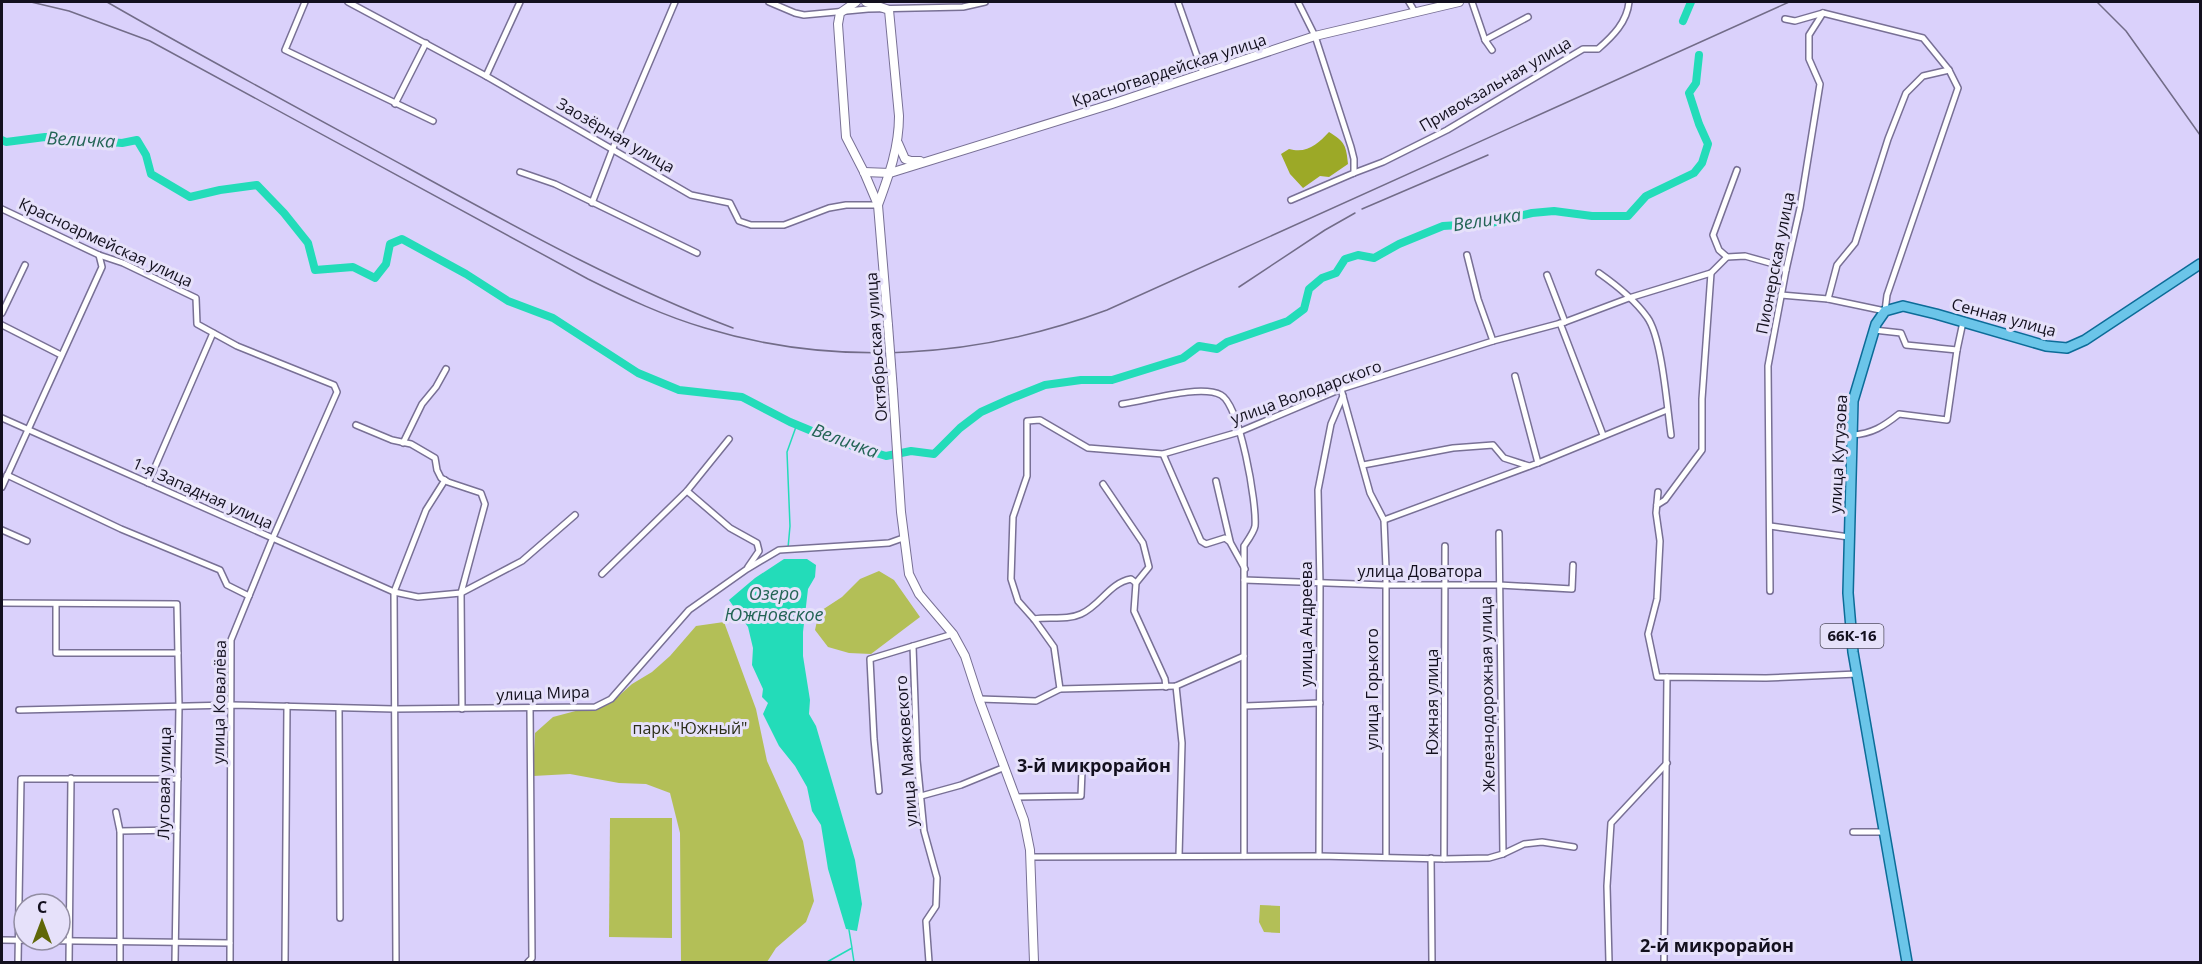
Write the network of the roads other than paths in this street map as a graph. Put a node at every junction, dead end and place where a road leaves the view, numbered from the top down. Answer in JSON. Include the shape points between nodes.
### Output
{"nodes":[{"id":1,"x":305,"y":2,"type":"edge"},
{"id":2,"x":348,"y":2,"type":"edge"},
{"id":3,"x":520,"y":2,"type":"edge"},
{"id":4,"x":675,"y":2,"type":"edge"},
{"id":5,"x":769,"y":2,"type":"edge"},
{"id":6,"x":856,"y":2,"type":"edge"},
{"id":7,"x":866,"y":2,"type":"edge"},
{"id":8,"x":985,"y":2,"type":"edge"},
{"id":9,"x":1178,"y":2,"type":"edge"},
{"id":10,"x":1298,"y":2,"type":"edge"},
{"id":11,"x":1409,"y":2,"type":"edge"},
{"id":12,"x":1459,"y":2,"type":"edge"},
{"id":13,"x":1472,"y":2,"type":"edge"},
{"id":14,"x":1629,"y":2,"type":"edge"},
{"id":15,"x":889,"y":10,"type":"junction"},
{"id":16,"x":1415,"y":12,"type":"junction"},
{"id":17,"x":840,"y":13,"type":"junction"},
{"id":18,"x":1823,"y":13,"type":"junction"},
{"id":19,"x":1528,"y":17,"type":"dead end"},
{"id":20,"x":1785,"y":19,"type":"dead end"},
{"id":21,"x":1315,"y":36,"type":"junction"},
{"id":22,"x":1485,"y":40,"type":"junction"},
{"id":23,"x":426,"y":43,"type":"junction"},
{"id":24,"x":1492,"y":50,"type":"dead end"},
{"id":25,"x":1949,"y":70,"type":"junction"},
{"id":26,"x":1203,"y":73,"type":"junction"},
{"id":27,"x":486,"y":76,"type":"junction"},
{"id":28,"x":395,"y":104,"type":"junction"},
{"id":29,"x":434,"y":121,"type":"dead end"},
{"id":30,"x":897,"y":141,"type":"junction"},
{"id":31,"x":613,"y":148,"type":"junction"},
{"id":32,"x":928,"y":161,"type":"junction"},
{"id":33,"x":1737,"y":171,"type":"dead end"},
{"id":34,"x":520,"y":172,"type":"dead end"},
{"id":35,"x":864,"y":172,"type":"junction"},
{"id":36,"x":1354,"y":172,"type":"junction"},
{"id":37,"x":890,"y":173,"type":"junction"},
{"id":38,"x":1291,"y":200,"type":"dead end"},
{"id":39,"x":592,"y":203,"type":"junction"},
{"id":40,"x":878,"y":205,"type":"junction"},
{"id":41,"x":2,"y":209,"type":"edge"},
{"id":42,"x":697,"y":253,"type":"dead end"},
{"id":43,"x":99,"y":255,"type":"junction"},
{"id":44,"x":1467,"y":255,"type":"dead end"},
{"id":45,"x":1727,"y":256,"type":"junction"},
{"id":46,"x":2200,"y":264,"type":"edge"},
{"id":47,"x":25,"y":265,"type":"dead end"},
{"id":48,"x":1786,"y":270,"type":"junction"},
{"id":49,"x":1599,"y":273,"type":"dead end"},
{"id":50,"x":1711,"y":273,"type":"junction"},
{"id":51,"x":1547,"y":275,"type":"dead end"},
{"id":52,"x":1781,"y":295,"type":"junction"},
{"id":53,"x":1629,"y":298,"type":"junction"},
{"id":54,"x":1828,"y":299,"type":"junction"},
{"id":55,"x":1885,"y":311,"type":"junction"},
{"id":56,"x":2,"y":313,"type":"edge"},
{"id":57,"x":1563,"y":322,"type":"junction"},
{"id":58,"x":1963,"y":322,"type":"junction"},
{"id":59,"x":2,"y":325,"type":"edge"},
{"id":60,"x":1874,"y":330,"type":"junction"},
{"id":61,"x":213,"y":333,"type":"junction"},
{"id":62,"x":1493,"y":341,"type":"junction"},
{"id":63,"x":1956,"y":350,"type":"junction"},
{"id":64,"x":61,"y":355,"type":"junction"},
{"id":65,"x":446,"y":369,"type":"dead end"},
{"id":66,"x":1515,"y":376,"type":"dead end"},
{"id":67,"x":1341,"y":389,"type":"junction"},
{"id":68,"x":337,"y":392,"type":"joint"},
{"id":69,"x":1343,"y":396,"type":"junction"},
{"id":70,"x":1122,"y":404,"type":"dead end"},
{"id":71,"x":1667,"y":410,"type":"junction"},
{"id":72,"x":2,"y":418,"type":"edge"},
{"id":73,"x":356,"y":425,"type":"dead end"},
{"id":74,"x":26,"y":430,"type":"junction"},
{"id":75,"x":1239,"y":432,"type":"junction"},
{"id":76,"x":1603,"y":435,"type":"junction"},
{"id":77,"x":1671,"y":435,"type":"dead end"},
{"id":78,"x":1851,"y":435,"type":"junction"},
{"id":79,"x":729,"y":439,"type":"dead end"},
{"id":80,"x":403,"y":443,"type":"junction"},
{"id":81,"x":1163,"y":454,"type":"junction"},
{"id":82,"x":1538,"y":463,"type":"junction"},
{"id":83,"x":1363,"y":465,"type":"junction"},
{"id":84,"x":1529,"y":466,"type":"junction"},
{"id":85,"x":7,"y":475,"type":"junction"},
{"id":86,"x":444,"y":480,"type":"junction"},
{"id":87,"x":1216,"y":481,"type":"dead end"},
{"id":88,"x":148,"y":483,"type":"junction"},
{"id":89,"x":1103,"y":484,"type":"dead end"},
{"id":90,"x":2,"y":487,"type":"edge"},
{"id":91,"x":687,"y":491,"type":"junction"},
{"id":92,"x":1658,"y":492,"type":"dead end"},
{"id":93,"x":1657,"y":505,"type":"junction"},
{"id":94,"x":575,"y":515,"type":"dead end"},
{"id":95,"x":1384,"y":520,"type":"junction"},
{"id":96,"x":1770,"y":526,"type":"junction"},
{"id":97,"x":2,"y":530,"type":"edge"},
{"id":98,"x":1499,"y":533,"type":"dead end"},
{"id":99,"x":1849,"y":537,"type":"junction"},
{"id":100,"x":273,"y":538,"type":"junction"},
{"id":101,"x":903,"y":538,"type":"junction"},
{"id":102,"x":27,"y":541,"type":"dead end"},
{"id":103,"x":1230,"y":542,"type":"junction"},
{"id":104,"x":1445,"y":546,"type":"dead end"},
{"id":105,"x":1573,"y":565,"type":"dead end"},
{"id":106,"x":747,"y":569,"type":"junction"},
{"id":107,"x":1245,"y":569,"type":"junction"},
{"id":108,"x":602,"y":574,"type":"dead end"},
{"id":109,"x":1244,"y":580,"type":"junction"},
{"id":110,"x":1136,"y":583,"type":"junction"},
{"id":111,"x":1320,"y":584,"type":"junction"},
{"id":112,"x":1385,"y":585,"type":"junction"},
{"id":113,"x":1499,"y":585,"type":"junction"},
{"id":114,"x":1445,"y":586,"type":"junction"},
{"id":115,"x":1770,"y":591,"type":"dead end"},
{"id":116,"x":394,"y":592,"type":"junction"},
{"id":117,"x":461,"y":593,"type":"junction"},
{"id":118,"x":249,"y":596,"type":"junction"},
{"id":119,"x":2,"y":603,"type":"edge"},
{"id":120,"x":56,"y":604,"type":"junction"},
{"id":121,"x":1034,"y":619,"type":"junction"},
{"id":122,"x":953,"y":634,"type":"junction"},
{"id":123,"x":913,"y":646,"type":"junction"},
{"id":124,"x":178,"y":653,"type":"junction"},
{"id":125,"x":1244,"y":656,"type":"junction"},
{"id":126,"x":1857,"y":674,"type":"junction"},
{"id":127,"x":1667,"y":677,"type":"junction"},
{"id":128,"x":1176,"y":686,"type":"junction"},
{"id":129,"x":1166,"y":687,"type":"junction"},
{"id":130,"x":1060,"y":688,"type":"junction"},
{"id":131,"x":979,"y":699,"type":"junction"},
{"id":132,"x":1320,"y":703,"type":"junction"},
{"id":133,"x":231,"y":705,"type":"junction"},
{"id":134,"x":179,"y":706,"type":"junction"},
{"id":135,"x":286,"y":706,"type":"junction"},
{"id":136,"x":1245,"y":706,"type":"junction"},
{"id":137,"x":339,"y":708,"type":"junction"},
{"id":138,"x":530,"y":708,"type":"junction"},
{"id":139,"x":394,"y":709,"type":"junction"},
{"id":140,"x":462,"y":709,"type":"junction"},
{"id":141,"x":18,"y":710,"type":"dead end"},
{"id":142,"x":1667,"y":763,"type":"junction"},
{"id":143,"x":1005,"y":767,"type":"junction"},
{"id":144,"x":1082,"y":771,"type":"dead end"},
{"id":145,"x":71,"y":778,"type":"junction"},
{"id":146,"x":178,"y":779,"type":"junction"},
{"id":147,"x":879,"y":791,"type":"dead end"},
{"id":148,"x":921,"y":796,"type":"junction"},
{"id":149,"x":1016,"y":797,"type":"junction"},
{"id":150,"x":116,"y":812,"type":"dead end"},
{"id":151,"x":177,"y":830,"type":"junction"},
{"id":152,"x":120,"y":831,"type":"junction"},
{"id":153,"x":1853,"y":832,"type":"dead end"},
{"id":154,"x":1884,"y":832,"type":"junction"},
{"id":155,"x":1574,"y":847,"type":"dead end"},
{"id":156,"x":1503,"y":854,"type":"junction"},
{"id":157,"x":1179,"y":856,"type":"junction"},
{"id":158,"x":1244,"y":856,"type":"junction"},
{"id":159,"x":1319,"y":856,"type":"junction"},
{"id":160,"x":1030,"y":857,"type":"junction"},
{"id":161,"x":1386,"y":857,"type":"junction"},
{"id":162,"x":1431,"y":858,"type":"junction"},
{"id":163,"x":1444,"y":859,"type":"junction"},
{"id":164,"x":19,"y":892,"type":"edge"},
{"id":165,"x":70,"y":892,"type":"edge"},
{"id":166,"x":340,"y":918,"type":"dead end"},
{"id":167,"x":72,"y":942,"type":"edge"},
{"id":168,"x":120,"y":942,"type":"junction"},
{"id":169,"x":175,"y":943,"type":"junction"},
{"id":170,"x":230,"y":943,"type":"junction"},
{"id":171,"x":120,"y":963,"type":"edge"},
{"id":172,"x":175,"y":963,"type":"edge"},
{"id":173,"x":230,"y":963,"type":"edge"},
{"id":174,"x":285,"y":963,"type":"edge"},
{"id":175,"x":396,"y":963,"type":"edge"},
{"id":176,"x":528,"y":963,"type":"edge"},
{"id":177,"x":928,"y":963,"type":"edge"},
{"id":178,"x":1034,"y":963,"type":"edge"},
{"id":179,"x":1432,"y":963,"type":"edge"},
{"id":180,"x":1609,"y":963,"type":"edge"},
{"id":181,"x":1664,"y":963,"type":"edge"},
{"id":182,"x":1907,"y":963,"type":"edge"}],
"edges":[{"from":1,"to":28,"type":"street","via":[[285,50]]},
{"from":2,"to":23,"type":"street","name":"Заозёрная улица"},
{"from":3,"to":27,"type":"street"},
{"from":4,"to":31,"type":"street"},
{"from":5,"to":17,"type":"street","via":[[804,15]]},
{"from":6,"to":17,"type":"main road"},
{"from":7,"to":15,"type":"main road"},
{"from":8,"to":15,"type":"street","via":[[963,7]]},
{"from":9,"to":26,"type":"street"},
{"from":10,"to":21,"type":"street"},
{"from":11,"to":16,"type":"street"},
{"from":12,"to":16,"type":"main road","name":"Красногвардейская улица"},
{"from":13,"to":22,"type":"street"},
{"from":14,"to":36,"type":"street","name":"Привокзальная улица","via":[[1621,25],[1598,49],[1583,49],[1448,130]]},
{"from":15,"to":17,"type":"street"},
{"from":15,"to":30,"type":"main road","name":"Октябрьская улица","via":[[899,116]]},
{"from":16,"to":21,"type":"main road","name":"Красногвардейская улица"},
{"from":17,"to":35,"type":"main road","name":"Октябрьская улица","via":[[846,137]]},
{"from":18,"to":20,"type":"street","via":[[1795,21]]},
{"from":18,"to":25,"type":"street","name":"улица Кутузова","via":[[1923,38]]},
{"from":18,"to":48,"type":"street","name":"Пионерская улица","via":[[1809,35],[1809,58],[1820,84]]},
{"from":19,"to":22,"type":"street"},
{"from":21,"to":26,"type":"main road","name":"Красногвардейская улица"},
{"from":21,"to":36,"type":"street","via":[[1351,147]]},
{"from":22,"to":24,"type":"street"},
{"from":23,"to":27,"type":"street","name":"Заозёрная улица"},
{"from":23,"to":28,"type":"street"},
{"from":25,"to":54,"type":"street","via":[[1923,76],[1906,93],[1855,243],[1837,265]]},
{"from":25,"to":55,"type":"street","name":"улица Кутузова","via":[[1958,88],[1887,295]]},
{"from":26,"to":32,"type":"main road","name":"Красногвардейская улица"},
{"from":27,"to":31,"type":"street","name":"Заозёрная улица"},
{"from":28,"to":29,"type":"street"},
{"from":30,"to":32,"type":"main road","via":[[905,159]]},
{"from":30,"to":37,"type":"main road","name":"Октябрьская улица"},
{"from":31,"to":39,"type":"street"},
{"from":31,"to":40,"type":"street","name":"Заозёрная улица","via":[[691,195],[730,203],[739,221],[751,225],[784,225],[830,208]]},
{"from":32,"to":37,"type":"main road","name":"Красногвардейская улица"},
{"from":33,"to":45,"type":"street","via":[[1713,235],[1719,250]]},
{"from":34,"to":39,"type":"street"},
{"from":35,"to":37,"type":"main road","name":"Красногвардейская улица"},
{"from":35,"to":40,"type":"main road","name":"Октябрьская улица"},
{"from":36,"to":38,"type":"street","name":"Привокзальная улица"},
{"from":37,"to":40,"type":"main road","name":"Октябрьская улица"},
{"from":39,"to":42,"type":"street"},
{"from":40,"to":101,"type":"main road","name":"Октябрьская улица","bridge":true},
{"from":41,"to":43,"type":"street","name":"Красноармейская улица"},
{"from":43,"to":61,"type":"street","name":"Красноармейская улица","via":[[196,298],[197,324]]},
{"from":43,"to":64,"type":"street","via":[[102,267]]},
{"from":44,"to":62,"type":"street"},
{"from":45,"to":48,"type":"street","via":[[1745,256]]},
{"from":45,"to":50,"type":"street","name":"улица Володарского"},
{"from":46,"to":58,"type":"main road","name":"Сенная улица","via":[[2067,348],[2046,346]]},
{"from":47,"to":56,"type":"street"},
{"from":48,"to":52,"type":"street","name":"Пионерская улица"},
{"from":49,"to":53,"type":"street"},
{"from":50,"to":53,"type":"street","name":"улица Володарского"},
{"from":50,"to":93,"type":"street","via":[[1701,399],[1702,450],[1665,500]]},
{"from":51,"to":57,"type":"street"},
{"from":52,"to":54,"type":"street"},
{"from":52,"to":96,"type":"street","name":"Пионерская улица","via":[[1768,366]]},
{"from":53,"to":57,"type":"street","name":"улица Володарского"},
{"from":53,"to":71,"type":"street","via":[[1656,332]]},
{"from":54,"to":55,"type":"street"},
{"from":55,"to":58,"type":"main road","name":"Сенная улица","via":[[1904,306]]},
{"from":55,"to":60,"type":"main road","name":"улица Кутузова","number":"66К-16"},
{"from":57,"to":62,"type":"street","name":"улица Володарского"},
{"from":57,"to":76,"type":"street"},
{"from":58,"to":63,"type":"street"},
{"from":59,"to":64,"type":"street"},
{"from":60,"to":63,"type":"street","via":[[1901,333],[1906,345]]},
{"from":60,"to":78,"type":"main road","name":"улица Кутузова","number":"66К-16","via":[[1856,390]]},
{"from":61,"to":68,"type":"street","name":"Красноармейская улица","via":[[334,386]]},
{"from":61,"to":88,"type":"street"},
{"from":62,"to":67,"type":"street","name":"улица Володарского"},
{"from":63,"to":78,"type":"street","via":[[1947,420],[1899,414],[1883,427]]},
{"from":64,"to":74,"type":"street"},
{"from":65,"to":80,"type":"street","via":[[422,404]]},
{"from":66,"to":82,"type":"street"},
{"from":67,"to":69,"type":"street"},
{"from":67,"to":75,"type":"street","name":"улица Володарского"},
{"from":68,"to":100,"type":"street","name":"улица Ковалёва"},
{"from":69,"to":83,"type":"street"},
{"from":69,"to":111,"type":"street","name":"улица Андреева","via":[[1331,424],[1318,490]]},
{"from":70,"to":75,"type":"street","via":[[1194,391],[1221,395],[1230,404]]},
{"from":71,"to":76,"type":"street"},
{"from":71,"to":77,"type":"street"},
{"from":72,"to":74,"type":"street","name":"1-я Западная улица"},
{"from":73,"to":80,"type":"street"},
{"from":74,"to":85,"type":"street"},
{"from":74,"to":88,"type":"street","name":"1-я Западная улица"},
{"from":75,"to":81,"type":"street","name":"улица Володарского"},
{"from":75,"to":107,"type":"street","via":[[1252,484],[1255,528],[1244,546]]},
{"from":76,"to":82,"type":"street"},
{"from":78,"to":99,"type":"main road","name":"улица Кутузова","number":"66К-16"},
{"from":79,"to":91,"type":"street"},
{"from":80,"to":86,"type":"street","via":[[435,458]]},
{"from":81,"to":103,"type":"street","via":[[1201,541],[1226,538]]},
{"from":81,"to":121,"type":"street","name":"улица Володарского","via":[[1088,448],[1040,420],[1027,421],[1027,476],[1013,517],[1011,579],[1018,601]]},
{"from":82,"to":84,"type":"street"},
{"from":83,"to":84,"type":"street","via":[[1492,445],[1504,458]]},
{"from":83,"to":95,"type":"street","via":[[1370,493]]},
{"from":84,"to":95,"type":"street"},
{"from":85,"to":90,"type":"street"},
{"from":85,"to":118,"type":"street","via":[[220,570],[227,585]]},
{"from":86,"to":116,"type":"street","via":[[426,510]]},
{"from":86,"to":117,"type":"street","via":[[476,490],[484,498]]},
{"from":87,"to":103,"type":"street"},
{"from":88,"to":100,"type":"street","name":"1-я Западная улица"},
{"from":89,"to":110,"type":"street","via":[[1143,543],[1149,567]]},
{"from":91,"to":106,"type":"street","via":[[730,528],[757,543],[759,551]]},
{"from":91,"to":108,"type":"street"},
{"from":92,"to":93,"type":"street"},
{"from":93,"to":127,"type":"street","via":[[1657,599],[1648,634],[1657,677]]},
{"from":94,"to":117,"type":"street","via":[[522,561]]},
{"from":95,"to":112,"type":"street","name":"улица Горького"},
{"from":96,"to":99,"type":"street"},
{"from":96,"to":115,"type":"street","name":"Пионерская улица"},
{"from":97,"to":102,"type":"street"},
{"from":98,"to":113,"type":"street","name":"Железнодорожная улица"},
{"from":99,"to":126,"type":"main road","name":"улица Кутузова","number":"66К-16","via":[[1848,593]]},
{"from":100,"to":116,"type":"street","name":"1-я Западная улица"},
{"from":100,"to":118,"type":"street","name":"улица Ковалёва"},
{"from":101,"to":106,"type":"street","name":"улица Мира","via":[[889,543],[779,549]]},
{"from":101,"to":122,"type":"main road","name":"Октябрьская улица","via":[[909,574],[919,594]]},
{"from":103,"to":107,"type":"street"},
{"from":104,"to":114,"type":"street","name":"Южная улица"},
{"from":105,"to":113,"type":"street","name":"улица Доватора","via":[[1572,589]]},
{"from":106,"to":138,"type":"street","name":"улица Мира","via":[[689,610],[611,699],[595,707]]},
{"from":107,"to":109,"type":"street"},
{"from":109,"to":111,"type":"street","name":"улица Доватора"},
{"from":109,"to":125,"type":"street"},
{"from":110,"to":121,"type":"street","via":[[1131,579],[1119,581],[1081,614],[1060,620]]},
{"from":110,"to":129,"type":"street","via":[[1134,611]]},
{"from":111,"to":112,"type":"street","name":"улица Доватора"},
{"from":111,"to":132,"type":"street","name":"улица Андреева"},
{"from":112,"to":114,"type":"street","name":"улица Доватора"},
{"from":112,"to":161,"type":"street","name":"улица Горького"},
{"from":113,"to":114,"type":"street","name":"улица Доватора"},
{"from":113,"to":156,"type":"street","name":"Железнодорожная улица"},
{"from":114,"to":163,"type":"street","name":"Южная улица"},
{"from":116,"to":117,"type":"street","name":"1-я Западная улица","via":[[418,597]]},
{"from":116,"to":139,"type":"street"},
{"from":117,"to":140,"type":"street"},
{"from":118,"to":133,"type":"street","name":"улица Ковалёва","via":[[231,640]]},
{"from":119,"to":120,"type":"street"},
{"from":120,"to":124,"type":"street","name":"Луговая улица","via":[[177,604]]},
{"from":120,"to":124,"type":"street","via":[[56,653]]},
{"from":121,"to":130,"type":"street","via":[[1054,647]]},
{"from":122,"to":123,"type":"street"},
{"from":122,"to":131,"type":"main road","name":"Октябрьская улица"},
{"from":123,"to":147,"type":"street","via":[[870,659]]},
{"from":123,"to":148,"type":"street","name":"улица Маяковского"},
{"from":124,"to":134,"type":"street","name":"Луговая улица"},
{"from":125,"to":128,"type":"street"},
{"from":125,"to":136,"type":"street"},
{"from":126,"to":127,"type":"street"},
{"from":126,"to":154,"type":"main road","name":"улица Кутузова","number":"66К-16"},
{"from":127,"to":142,"type":"street"},
{"from":128,"to":129,"type":"street"},
{"from":128,"to":157,"type":"street","via":[[1182,742]]},
{"from":129,"to":130,"type":"street"},
{"from":130,"to":131,"type":"street","via":[[1036,701]]},
{"from":131,"to":143,"type":"main road","name":"Октябрьская улица"},
{"from":132,"to":136,"type":"street"},
{"from":132,"to":159,"type":"street","name":"улица Андреева"},
{"from":133,"to":134,"type":"street","name":"улица Мира"},
{"from":133,"to":135,"type":"street","name":"улица Мира"},
{"from":133,"to":170,"type":"street","name":"улица Ковалёва"},
{"from":134,"to":141,"type":"street","name":"улица Мира"},
{"from":134,"to":146,"type":"street","name":"Луговая улица"},
{"from":135,"to":137,"type":"street","name":"улица Мира"},
{"from":135,"to":174,"type":"street"},
{"from":136,"to":158,"type":"street"},
{"from":137,"to":139,"type":"street","name":"улица Мира"},
{"from":137,"to":166,"type":"street"},
{"from":138,"to":140,"type":"street","name":"улица Мира"},
{"from":138,"to":176,"type":"street","via":[[532,958]]},
{"from":139,"to":140,"type":"street","name":"улица Мира"},
{"from":139,"to":175,"type":"street"},
{"from":142,"to":180,"type":"street","via":[[1611,823],[1607,886]]},
{"from":142,"to":181,"type":"street"},
{"from":143,"to":148,"type":"street"},
{"from":143,"to":149,"type":"main road","name":"Октябрьская улица"},
{"from":144,"to":149,"type":"street","via":[[1081,796]]},
{"from":145,"to":146,"type":"street"},
{"from":145,"to":164,"type":"street","via":[[21,779]]},
{"from":145,"to":165,"type":"street"},
{"from":146,"to":151,"type":"street","name":"Луговая улица"},
{"from":148,"to":177,"type":"street","name":"улица Маяковского","via":[[924,831],[937,878],[936,906],[926,921]]},
{"from":149,"to":160,"type":"main road","name":"Октябрьская улица"},
{"from":150,"to":152,"type":"street"},
{"from":151,"to":152,"type":"street"},
{"from":151,"to":169,"type":"street","name":"Луговая улица"},
{"from":152,"to":168,"type":"street"},
{"from":153,"to":154,"type":"street"},
{"from":154,"to":182,"type":"main road","name":"улица Кутузова","number":"66К-16"},
{"from":155,"to":156,"type":"street","via":[[1542,842],[1524,844]]},
{"from":156,"to":163,"type":"street"},
{"from":157,"to":158,"type":"street"},
{"from":157,"to":160,"type":"street"},
{"from":158,"to":159,"type":"street"},
{"from":159,"to":161,"type":"street"},
{"from":160,"to":178,"type":"main road","name":"Октябрьская улица"},
{"from":161,"to":162,"type":"street"},
{"from":162,"to":163,"type":"street"},
{"from":162,"to":179,"type":"street"},
{"from":167,"to":168,"type":"street"},
{"from":168,"to":169,"type":"street"},
{"from":168,"to":171,"type":"street"},
{"from":169,"to":170,"type":"street"},
{"from":169,"to":172,"type":"street","name":"Луговая улица"},
{"from":170,"to":173,"type":"street","name":"улица Ковалёва"}]}
